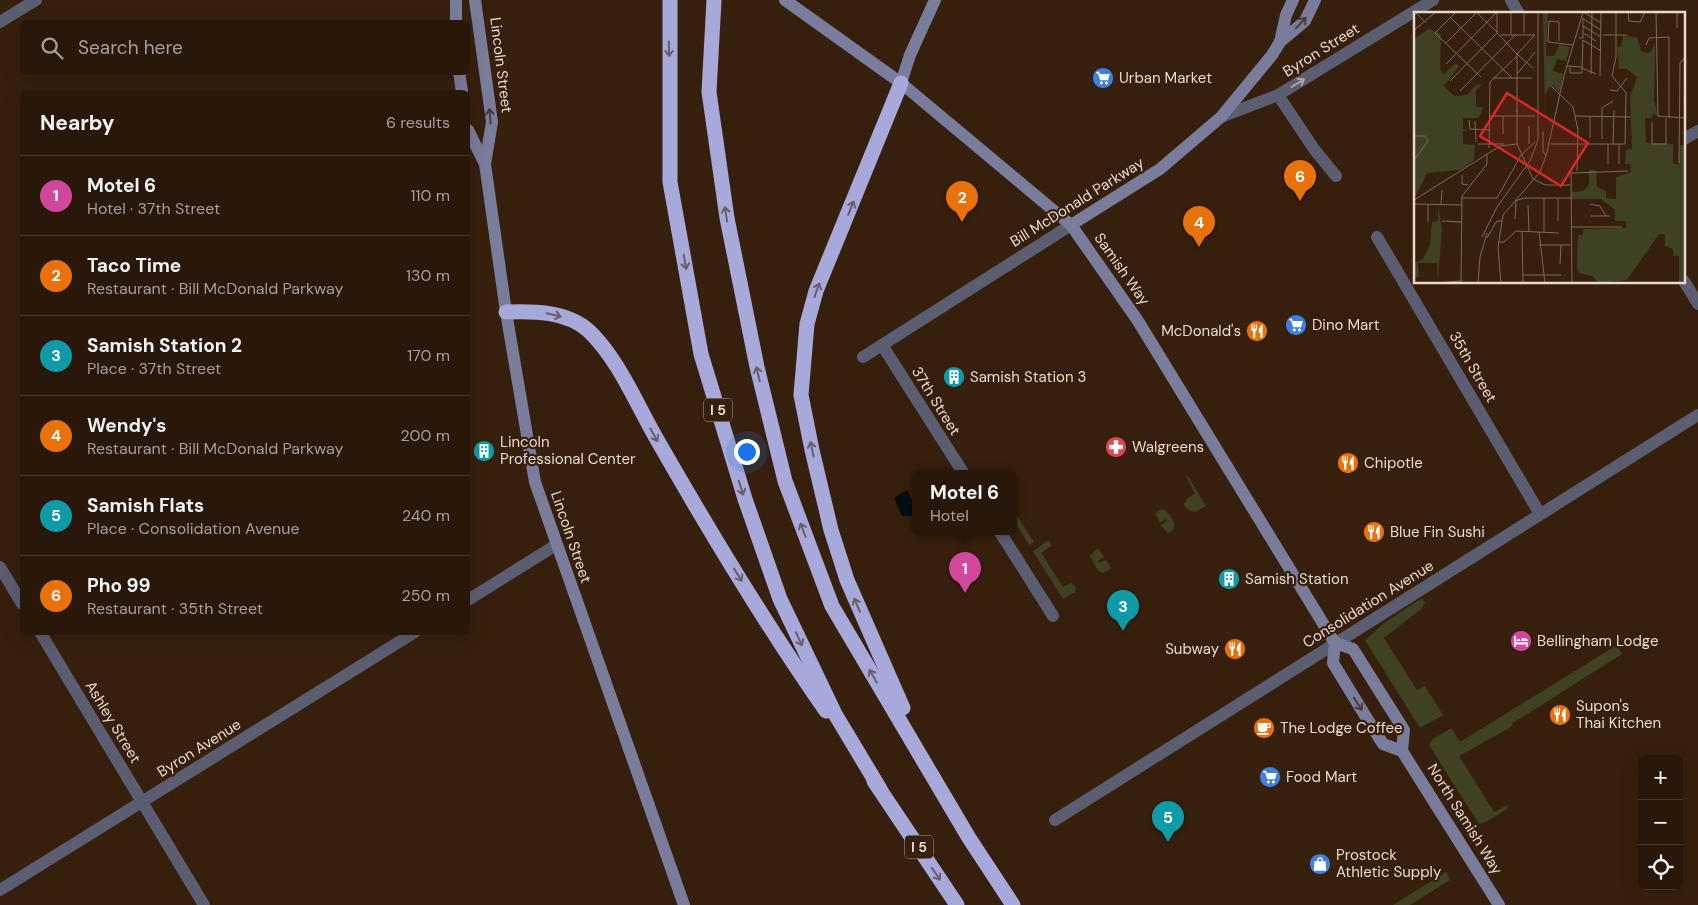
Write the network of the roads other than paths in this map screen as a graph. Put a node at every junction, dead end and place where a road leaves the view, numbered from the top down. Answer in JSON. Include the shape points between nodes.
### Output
{"nodes":[{"id":1,"x":36,"y":0,"type":"edge"},
{"id":2,"x":456,"y":0,"type":"edge"},
{"id":3,"x":475,"y":0,"type":"edge"},
{"id":4,"x":670,"y":0,"type":"edge"},
{"id":5,"x":714,"y":0,"type":"edge"},
{"id":6,"x":785,"y":0,"type":"edge"},
{"id":7,"x":935,"y":0,"type":"edge"},
{"id":8,"x":1293,"y":0,"type":"edge"},
{"id":9,"x":1315,"y":0,"type":"edge"},
{"id":10,"x":1433,"y":0,"type":"edge"},
{"id":11,"x":1510,"y":0,"type":"edge"},
{"id":12,"x":1518,"y":12,"type":"edge"},
{"id":13,"x":456,"y":20,"type":"edge"},
{"id":14,"x":0,"y":22,"type":"edge"},
{"id":15,"x":1280,"y":42,"type":"junction"},
{"id":16,"x":459,"y":75,"type":"edge"},
{"id":17,"x":901,"y":83,"type":"junction"},
{"id":18,"x":462,"y":90,"type":"edge"},
{"id":19,"x":1278,"y":95,"type":"junction"},
{"id":20,"x":1221,"y":116,"type":"junction"},
{"id":21,"x":1698,"y":131,"type":"edge"},
{"id":22,"x":470,"y":134,"type":"edge"},
{"id":23,"x":1686,"y":138,"type":"edge"},
{"id":24,"x":486,"y":164,"type":"junction"},
{"id":25,"x":1336,"y":176,"type":"dead end"},
{"id":26,"x":1071,"y":225,"type":"junction"},
{"id":27,"x":1377,"y":237,"type":"dead end"},
{"id":28,"x":1685,"y":284,"type":"edge"},
{"id":29,"x":1698,"y":304,"type":"edge"},
{"id":30,"x":506,"y":312,"type":"junction"},
{"id":31,"x":882,"y":345,"type":"junction"},
{"id":32,"x":863,"y":356,"type":"dead end"},
{"id":33,"x":1698,"y":414,"type":"edge"},
{"id":34,"x":961,"y":470,"type":"edge"},
{"id":35,"x":1540,"y":514,"type":"junction"},
{"id":36,"x":1002,"y":535,"type":"edge"},
{"id":37,"x":556,"y":545,"type":"junction"},
{"id":38,"x":0,"y":566,"type":"edge"},
{"id":39,"x":470,"y":599,"type":"edge"},
{"id":40,"x":20,"y":601,"type":"edge"},
{"id":41,"x":1053,"y":616,"type":"dead end"},
{"id":42,"x":42,"y":635,"type":"edge"},
{"id":43,"x":410,"y":635,"type":"edge"},
{"id":44,"x":1335,"y":643,"type":"junction"},
{"id":45,"x":1402,"y":750,"type":"junction"},
{"id":46,"x":880,"y":789,"type":"junction"},
{"id":47,"x":142,"y":802,"type":"junction"},
{"id":48,"x":1055,"y":820,"type":"dead end"},
{"id":49,"x":969,"y":838,"type":"junction"},
{"id":50,"x":0,"y":890,"type":"edge"},
{"id":51,"x":204,"y":905,"type":"edge"},
{"id":52,"x":684,"y":905,"type":"edge"},
{"id":53,"x":957,"y":905,"type":"edge"},
{"id":54,"x":1013,"y":905,"type":"edge"},
{"id":55,"x":1500,"y":905,"type":"edge"}],
"edges":[{"from":1,"to":14,"type":"street"},
{"from":2,"to":13,"type":"main road"},
{"from":24,"to":3,"type":"main road","name":"Lincoln Street","one_way":true,"via":[[492,122]]},
{"from":4,"to":46,"type":"highway","number":"I 5","one_way":true,"via":[[670,182],[701,354],[745,499],[780,599],[835,714]]},
{"from":49,"to":5,"type":"highway","one_way":true,"via":[[832,606],[785,481],[757,366],[727,218],[709,92]]},
{"from":6,"to":17,"type":"main road","name":"Samish Way"},
{"from":7,"to":17,"type":"main road"},
{"from":8,"to":15,"type":"main road","name":"Bill McDonald Parkway"},
{"from":15,"to":9,"type":"main road","name":"Bill McDonald Parkway","one_way":true,"via":[[1305,21]]},
{"from":19,"to":10,"type":"street","name":"Byron Street","one_way":true},
{"from":11,"to":12,"type":"street"},
{"from":15,"to":20,"type":"main road","name":"Bill McDonald Parkway"},
{"from":16,"to":18,"type":"main road"},
{"from":17,"to":26,"type":"main road","name":"Samish Way"},
{"from":49,"to":17,"type":"highway","one_way":true,"via":[[890,683],[847,580],[831,530],[801,395],[808,324],[816,291]]},
{"from":19,"to":20,"type":"street","name":"Byron Street"},
{"from":19,"to":25,"type":"street"},
{"from":20,"to":26,"type":"main road","name":"Bill McDonald Parkway","via":[[1160,169]]},
{"from":21,"to":23,"type":"street"},
{"from":22,"to":24,"type":"main road","name":"Lincoln Street"},
{"from":24,"to":30,"type":"main road","name":"Lincoln Street"},
{"from":26,"to":31,"type":"street","name":"Bill McDonald Parkway"},
{"from":26,"to":44,"type":"main road","name":"Samish Way","via":[[1138,321]]},
{"from":27,"to":35,"type":"street","name":"35th Street"},
{"from":28,"to":29,"type":"street"},
{"from":30,"to":37,"type":"main road","name":"Lincoln Street","via":[[535,482]]},
{"from":30,"to":46,"type":"highway","one_way":true,"via":[[536,311],[565,317],[588,330],[608,353],[748,590],[807,684]]},
{"from":31,"to":32,"type":"street","name":"Bill McDonald Parkway"},
{"from":31,"to":34,"type":"street","name":"37th Street"},
{"from":33,"to":35,"type":"street","name":"Consolidation Avenue"},
{"from":35,"to":44,"type":"street","name":"Consolidation Avenue"},
{"from":36,"to":41,"type":"street"},
{"from":37,"to":39,"type":"street"},
{"from":37,"to":52,"type":"main road","name":"Lincoln Street"},
{"from":38,"to":40,"type":"street"},
{"from":42,"to":47,"type":"street","name":"Ashley Street"},
{"from":43,"to":47,"type":"street","name":"Byron Avenue"},
{"from":44,"to":45,"type":"main road","via":[[1353,649],[1386,700],[1404,730]]},
{"from":44,"to":45,"type":"main road","one_way":true,"via":[[1333,663],[1374,730],[1383,744]]},
{"from":44,"to":48,"type":"street","name":"Consolidation Avenue"},
{"from":45,"to":55,"type":"main road","name":"North Samish Way"},
{"from":46,"to":53,"type":"highway","number":"I 5","one_way":true},
{"from":47,"to":50,"type":"street","name":"Byron Avenue"},
{"from":47,"to":51,"type":"street","name":"Ashley Street"},
{"from":49,"to":54,"type":"highway"}]}
